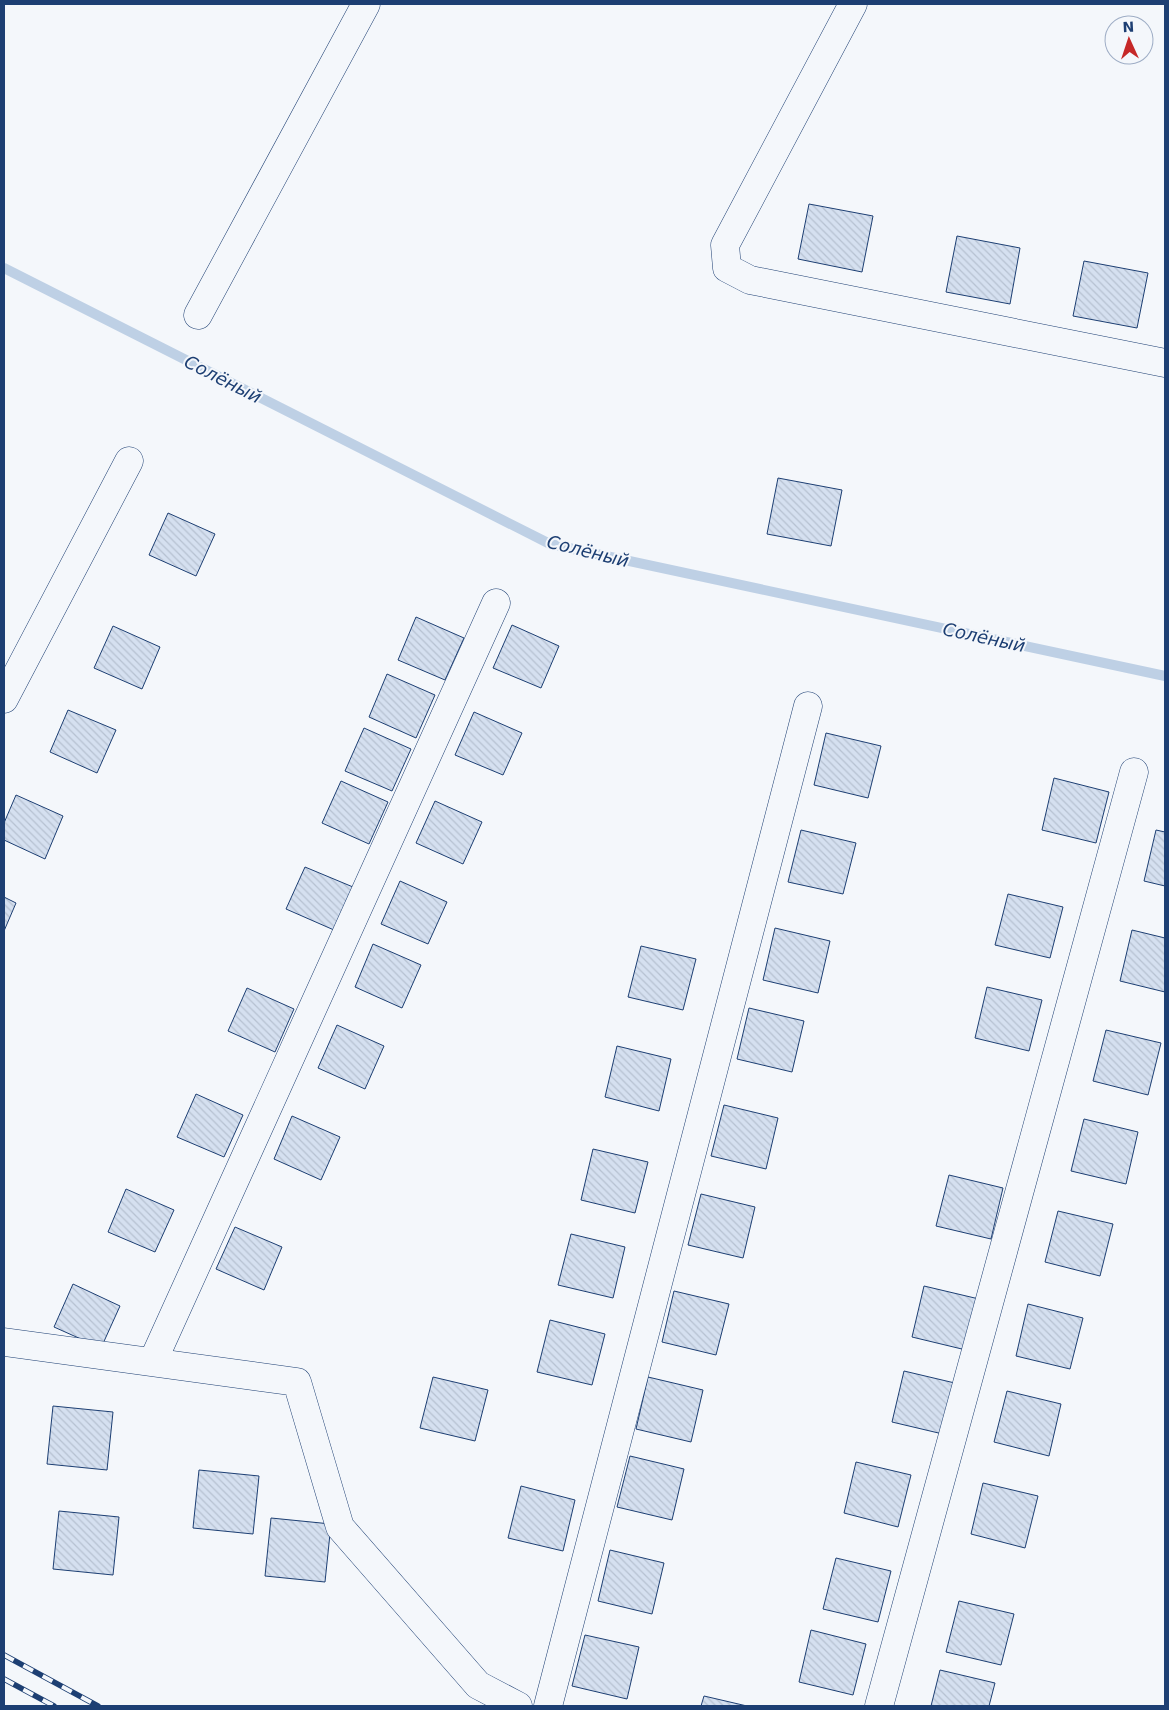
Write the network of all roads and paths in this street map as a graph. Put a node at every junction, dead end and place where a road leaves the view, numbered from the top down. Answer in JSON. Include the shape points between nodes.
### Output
{"nodes":[{"id":1,"x":366,"y":4,"type":"edge"},
{"id":2,"x":853,"y":4,"type":"edge"},
{"id":3,"x":198,"y":315,"type":"dead end"},
{"id":4,"x":1165,"y":363,"type":"edge"},
{"id":5,"x":129,"y":461,"type":"dead end"},
{"id":6,"x":496,"y":603,"type":"dead end"},
{"id":7,"x":4,"y":699,"type":"edge"},
{"id":8,"x":808,"y":706,"type":"dead end"},
{"id":9,"x":1134,"y":772,"type":"dead end"},
{"id":10,"x":4,"y":1342,"type":"edge"},
{"id":11,"x":153,"y":1362,"type":"junction"},
{"id":12,"x":518,"y":1706,"type":"edge"},
{"id":13,"x":548,"y":1706,"type":"edge"},
{"id":14,"x":879,"y":1706,"type":"edge"}],
"edges":[{"from":1,"to":3,"type":"street"},
{"from":2,"to":4,"type":"street","via":[[724,245],[727,268],[750,280]]},
{"from":5,"to":7,"type":"street"},
{"from":6,"to":11,"type":"street"},
{"from":8,"to":13,"type":"street"},
{"from":9,"to":14,"type":"street"},
{"from":10,"to":11,"type":"street"},
{"from":11,"to":12,"type":"street","via":[[296,1382],[340,1528],[478,1685]]}]}
